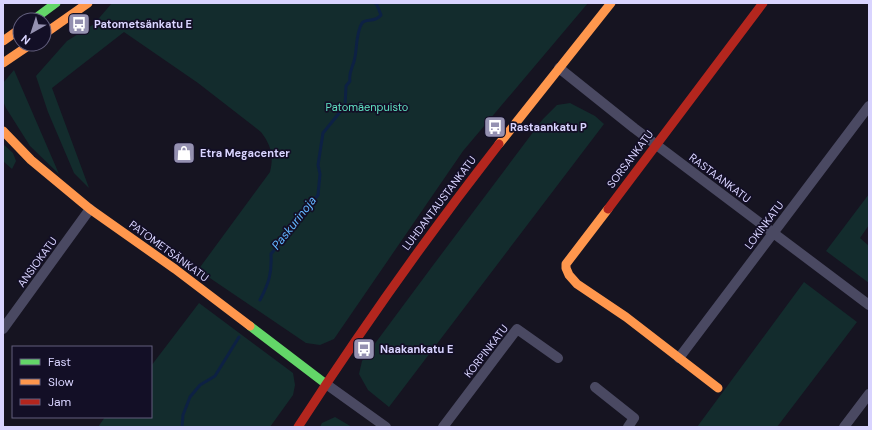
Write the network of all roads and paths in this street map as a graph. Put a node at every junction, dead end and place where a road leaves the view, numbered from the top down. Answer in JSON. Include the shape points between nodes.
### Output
{"nodes":[{"id":1,"x":56,"y":3,"type":"edge"},
{"id":2,"x":88,"y":3,"type":"edge"},
{"id":3,"x":611,"y":3,"type":"edge"},
{"id":4,"x":763,"y":3,"type":"edge"},
{"id":5,"x":44,"y":12,"type":"edge"},
{"id":6,"x":52,"y":28,"type":"edge"},
{"id":7,"x":12,"y":35,"type":"edge"},
{"id":8,"x":3,"y":41,"type":"edge"},
{"id":9,"x":19,"y":52,"type":"edge"},
{"id":10,"x":3,"y":63,"type":"edge"},
{"id":11,"x":559,"y":68,"type":"junction"},
{"id":12,"x":869,"y":106,"type":"edge"},
{"id":13,"x":3,"y":131,"type":"edge"},
{"id":14,"x":656,"y":144,"type":"junction"},
{"id":15,"x":90,"y":209,"type":"junction"},
{"id":16,"x":773,"y":233,"type":"junction"},
{"id":17,"x":869,"y":305,"type":"edge"},
{"id":18,"x":3,"y":329,"type":"edge"},
{"id":19,"x":558,"y":358,"type":"dead end"},
{"id":20,"x":680,"y":358,"type":"junction"},
{"id":21,"x":326,"y":384,"type":"junction"},
{"id":22,"x":595,"y":386,"type":"dead end"},
{"id":23,"x":718,"y":388,"type":"dead end"},
{"id":24,"x":869,"y":394,"type":"edge"},
{"id":25,"x":298,"y":427,"type":"edge"},
{"id":26,"x":386,"y":427,"type":"edge"},
{"id":27,"x":443,"y":427,"type":"edge"},
{"id":28,"x":628,"y":427,"type":"edge"},
{"id":29,"x":844,"y":427,"type":"edge"}],
"edges":[{"from":1,"to":5,"type":"street"},
{"from":2,"to":6,"type":"street"},
{"from":3,"to":11,"type":"street","name":"LUHDANTAUSTANKATU"},
{"from":4,"to":14,"type":"street","name":"SORSANKATU"},
{"from":7,"to":8,"type":"street"},
{"from":9,"to":10,"type":"street"},
{"from":11,"to":14,"type":"street","name":"RASTAANKATU"},
{"from":11,"to":21,"type":"street","name":"LUHDANTAUSTANKATU","via":[[403,270]]},
{"from":12,"to":16,"type":"street","name":"LOKINKATU"},
{"from":13,"to":15,"type":"street","name":"PATOMETSÄNKATU","via":[[31,160]]},
{"from":14,"to":16,"type":"street","name":"RASTAANKATU"},
{"from":14,"to":20,"type":"street","name":"SORSANKATU","via":[[566,264],[566,268],[577,284]]},
{"from":15,"to":18,"type":"street","name":"ANSIOKATU"},
{"from":15,"to":21,"type":"street","name":"PATOMETSÄNKATU","via":[[175,269]]},
{"from":16,"to":17,"type":"street","name":"RASTAANKATU"},
{"from":16,"to":20,"type":"street","name":"LOKINKATU"},
{"from":19,"to":27,"type":"street","name":"KORPINKATU","via":[[517,329]]},
{"from":20,"to":23,"type":"street"},
{"from":21,"to":25,"type":"street","name":"LUHDANTAUSTANKATU"},
{"from":21,"to":26,"type":"street"},
{"from":22,"to":28,"type":"street","via":[[634,418]]},
{"from":24,"to":29,"type":"street"}]}
